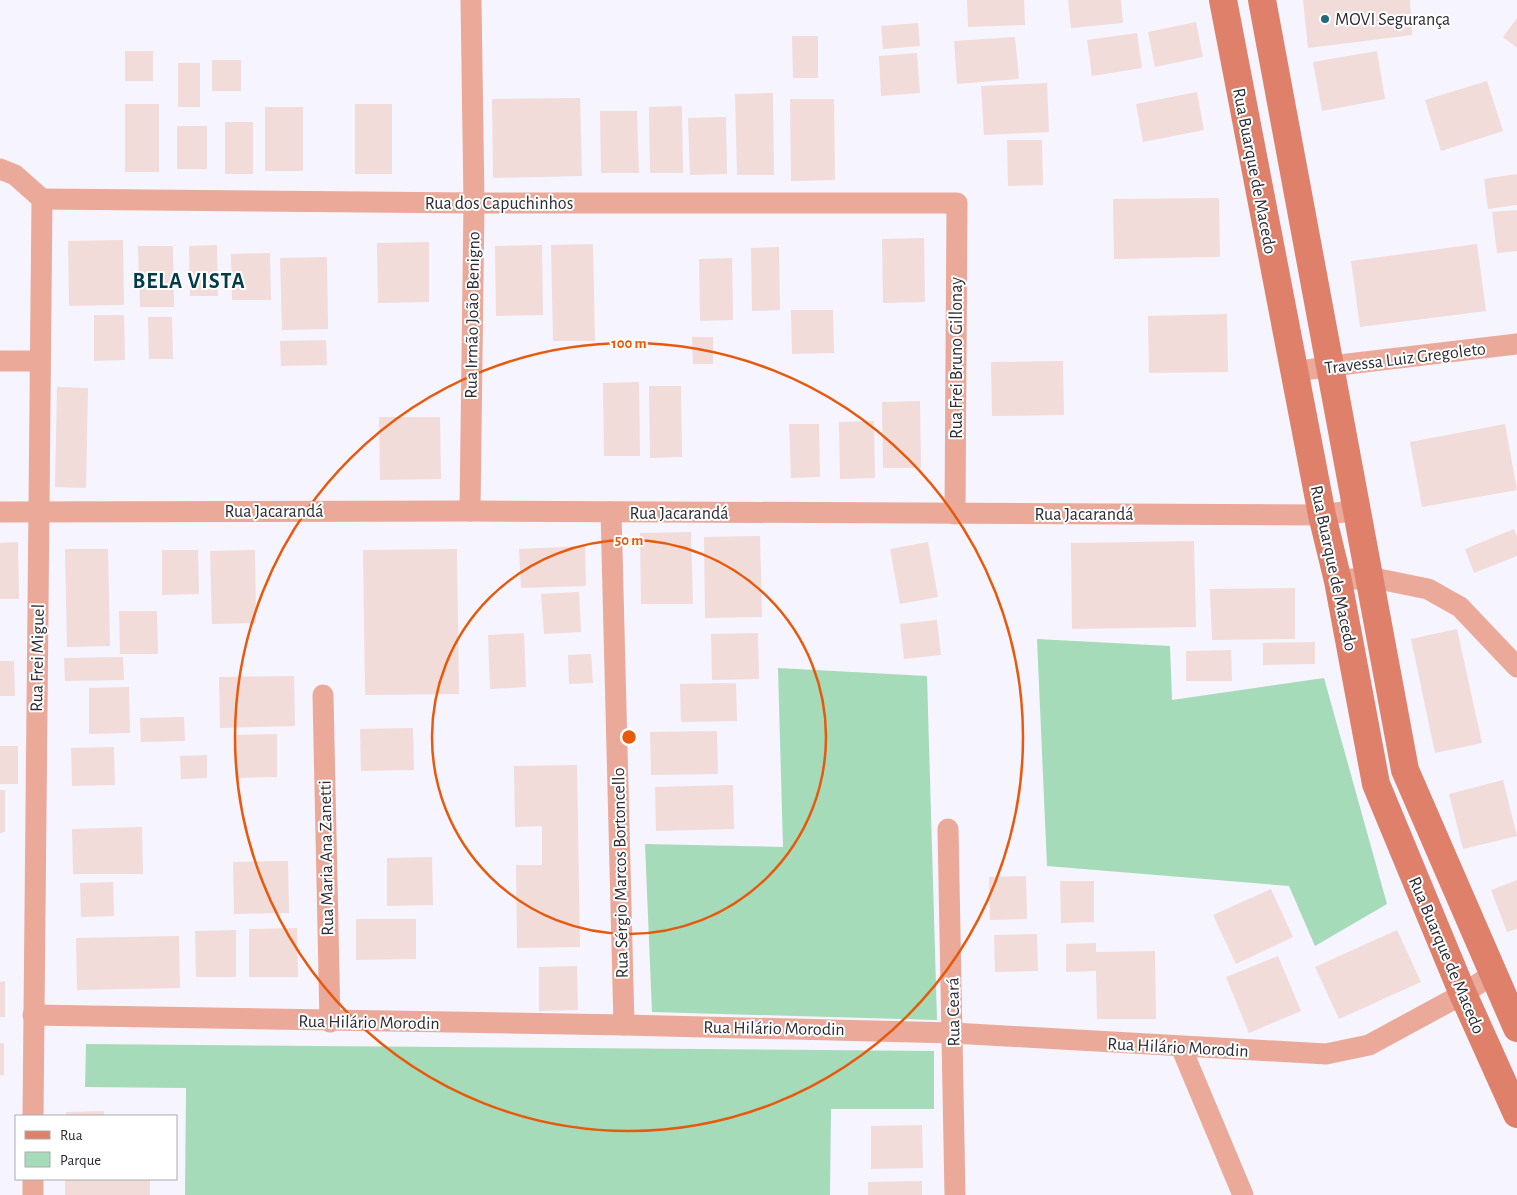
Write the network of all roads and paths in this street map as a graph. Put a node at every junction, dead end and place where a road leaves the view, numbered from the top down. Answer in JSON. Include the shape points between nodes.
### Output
{"nodes":[{"id":1,"x":472,"y":0,"type":"edge"},
{"id":2,"x":1222,"y":0,"type":"edge"},
{"id":3,"x":1262,"y":0,"type":"edge"},
{"id":4,"x":0,"y":169,"type":"edge"},
{"id":5,"x":42,"y":199,"type":"junction"},
{"id":6,"x":957,"y":202,"type":"joint"},
{"id":7,"x":474,"y":203,"type":"junction"},
{"id":8,"x":1517,"y":344,"type":"edge"},
{"id":9,"x":0,"y":360,"type":"edge"},
{"id":10,"x":40,"y":361,"type":"junction"},
{"id":11,"x":1332,"y":366,"type":"junction"},
{"id":12,"x":1294,"y":372,"type":"junction"},
{"id":13,"x":470,"y":510,"type":"junction"},
{"id":14,"x":1357,"y":510,"type":"junction"},
{"id":15,"x":39,"y":511,"type":"junction"},
{"id":16,"x":0,"y":512,"type":"edge"},
{"id":17,"x":611,"y":512,"type":"junction"},
{"id":18,"x":955,"y":514,"type":"junction"},
{"id":19,"x":1322,"y":515,"type":"junction"},
{"id":20,"x":1369,"y":577,"type":"junction"},
{"id":21,"x":1338,"y":581,"type":"junction"},
{"id":22,"x":1517,"y":668,"type":"edge"},
{"id":23,"x":323,"y":695,"type":"dead end"},
{"id":24,"x":1400,"y":746,"type":"junction"},
{"id":25,"x":1370,"y":755,"type":"junction"},
{"id":26,"x":948,"y":828,"type":"dead end"},
{"id":27,"x":1494,"y":974,"type":"junction"},
{"id":28,"x":1463,"y":994,"type":"junction"},
{"id":29,"x":33,"y":1015,"type":"junction"},
{"id":30,"x":330,"y":1022,"type":"junction"},
{"id":31,"x":624,"y":1025,"type":"junction"},
{"id":32,"x":1517,"y":1028,"type":"edge"},
{"id":33,"x":953,"y":1033,"type":"junction"},
{"id":34,"x":1180,"y":1047,"type":"junction"},
{"id":35,"x":1517,"y":1114,"type":"edge"},
{"id":36,"x":33,"y":1115,"type":"edge"},
{"id":37,"x":33,"y":1180,"type":"edge"},
{"id":38,"x":33,"y":1195,"type":"edge"},
{"id":39,"x":955,"y":1195,"type":"edge"},
{"id":40,"x":1243,"y":1195,"type":"edge"}],
"edges":[{"from":1,"to":7,"type":"street","name":"Rua Irmão João Benigno"},
{"from":2,"to":12,"type":"main road","name":"Rua Buarque de Macedo"},
{"from":3,"to":11,"type":"main road","name":"Rua Buarque de Macedo"},
{"from":4,"to":5,"type":"street","via":[[15,175]]},
{"from":5,"to":7,"type":"street","name":"Rua dos Capuchinhos"},
{"from":5,"to":10,"type":"street","name":"Rua Frei Miguel"},
{"from":6,"to":7,"type":"street","name":"Rua dos Capuchinhos"},
{"from":6,"to":18,"type":"street","name":"Rua Frei Bruno Gillonay"},
{"from":7,"to":13,"type":"street","name":"Rua Irmão João Benigno"},
{"from":8,"to":11,"type":"street","name":"Travessa Luiz Gregoleto"},
{"from":9,"to":10,"type":"street"},
{"from":10,"to":15,"type":"street","name":"Rua Frei Miguel"},
{"from":11,"to":12,"type":"street","name":"Travessa Luiz Gregoleto"},
{"from":11,"to":14,"type":"main road","name":"Rua Buarque de Macedo"},
{"from":12,"to":19,"type":"main road","name":"Rua Buarque de Macedo"},
{"from":13,"to":15,"type":"street","name":"Rua Jacarandá"},
{"from":13,"to":17,"type":"street","name":"Rua Jacarandá"},
{"from":14,"to":19,"type":"street","name":"Rua Jacarandá"},
{"from":14,"to":20,"type":"main road","name":"Rua Buarque de Macedo"},
{"from":15,"to":16,"type":"street","name":"Rua Jacarandá"},
{"from":15,"to":29,"type":"street","name":"Rua Frei Miguel"},
{"from":17,"to":18,"type":"street","name":"Rua Jacarandá"},
{"from":17,"to":31,"type":"street","name":"Rua Sérgio Marcos Bortoncello"},
{"from":18,"to":19,"type":"street","name":"Rua Jacarandá"},
{"from":19,"to":21,"type":"main road","name":"Rua Buarque de Macedo"},
{"from":20,"to":21,"type":"street"},
{"from":20,"to":22,"type":"street","via":[[1428,589],[1460,607]]},
{"from":20,"to":24,"type":"main road","name":"Rua Buarque de Macedo"},
{"from":21,"to":25,"type":"main road","name":"Rua Buarque de Macedo"},
{"from":23,"to":30,"type":"street","name":"Rua Maria Ana Zanetti"},
{"from":24,"to":25,"type":"main road"},
{"from":24,"to":27,"type":"main road","name":"Rua Buarque de Macedo","via":[[1405,770]]},
{"from":25,"to":28,"type":"main road","name":"Rua Buarque de Macedo","via":[[1376,784]]},
{"from":26,"to":33,"type":"street","name":"Rua Ceará"},
{"from":27,"to":28,"type":"street","name":"Rua Hilário Morodin"},
{"from":27,"to":32,"type":"main road","name":"Rua Buarque de Macedo"},
{"from":28,"to":34,"type":"street","name":"Rua Hilário Morodin","via":[[1369,1045],[1326,1054]]},
{"from":28,"to":35,"type":"main road","name":"Rua Buarque de Macedo"},
{"from":29,"to":30,"type":"street","name":"Rua Hilário Morodin"},
{"from":29,"to":36,"type":"street","name":"Rua Frei Miguel"},
{"from":30,"to":31,"type":"street","name":"Rua Hilário Morodin"},
{"from":31,"to":33,"type":"street","name":"Rua Hilário Morodin"},
{"from":33,"to":34,"type":"street","name":"Rua Hilário Morodin"},
{"from":33,"to":39,"type":"street","name":"Rua Ceará"},
{"from":34,"to":40,"type":"street"},
{"from":37,"to":38,"type":"street"}]}
